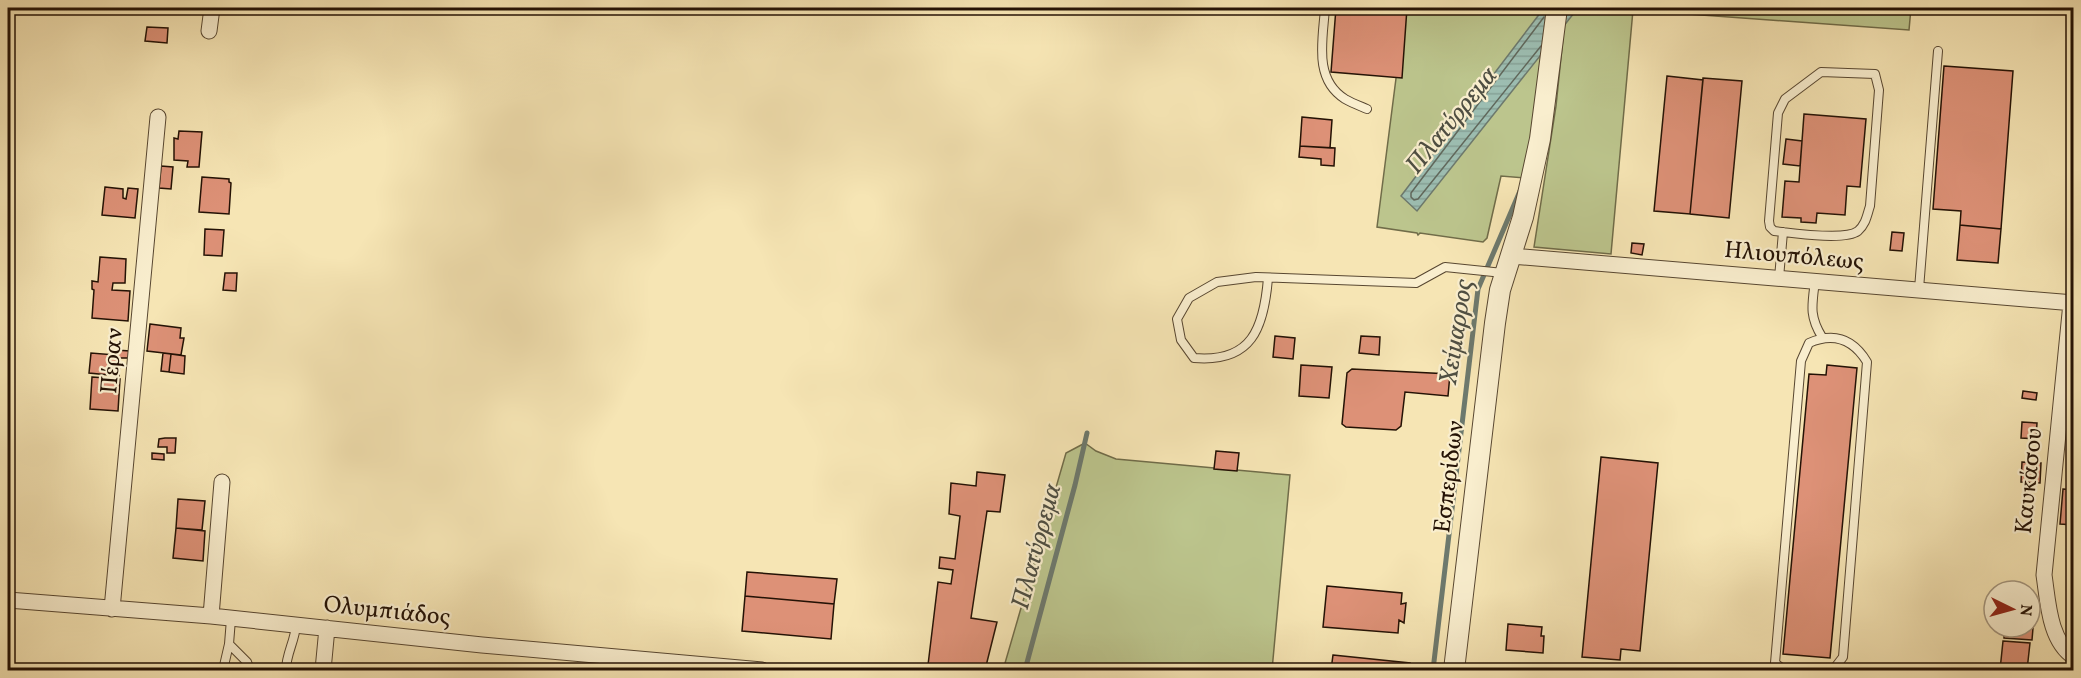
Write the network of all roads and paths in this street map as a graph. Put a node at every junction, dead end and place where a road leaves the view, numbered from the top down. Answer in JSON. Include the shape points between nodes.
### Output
{"nodes":[{"id":1,"x":212,"y":8,"type":"edge"},
{"id":2,"x":1325,"y":8,"type":"edge"},
{"id":3,"x":1557,"y":8,"type":"edge"},
{"id":4,"x":209,"y":31,"type":"dead end"},
{"id":5,"x":1938,"y":51,"type":"dead end"},
{"id":6,"x":1367,"y":109,"type":"dead end"},
{"id":7,"x":158,"y":117,"type":"dead end"},
{"id":8,"x":1783,"y":232,"type":"junction"},
{"id":9,"x":1508,"y":264,"type":"junction"},
{"id":10,"x":1268,"y":278,"type":"junction"},
{"id":11,"x":1779,"y":278,"type":"junction"},
{"id":12,"x":1815,"y":281,"type":"junction"},
{"id":13,"x":1919,"y":289,"type":"junction"},
{"id":14,"x":2072,"y":303,"type":"edge"},
{"id":15,"x":1822,"y":337,"type":"junction"},
{"id":16,"x":222,"y":482,"type":"dead end"},
{"id":17,"x":8,"y":600,"type":"edge"},
{"id":18,"x":112,"y":609,"type":"junction"},
{"id":19,"x":211,"y":616,"type":"junction"},
{"id":20,"x":231,"y":619,"type":"junction"},
{"id":21,"x":296,"y":625,"type":"junction"},
{"id":22,"x":327,"y":628,"type":"junction"},
{"id":23,"x":229,"y":644,"type":"junction"},
{"id":24,"x":2073,"y":657,"type":"edge"},
{"id":25,"x":223,"y":670,"type":"edge"},
{"id":26,"x":250,"y":670,"type":"edge"},
{"id":27,"x":286,"y":670,"type":"edge"},
{"id":28,"x":323,"y":670,"type":"edge"},
{"id":29,"x":762,"y":670,"type":"edge"},
{"id":30,"x":1454,"y":670,"type":"edge"},
{"id":31,"x":1784,"y":670,"type":"edge"},
{"id":32,"x":1833,"y":670,"type":"edge"}],
"edges":[{"from":1,"to":4,"type":"street"},
{"from":2,"to":6,"type":"lane","via":[[1321,63],[1329,83],[1344,98]]},
{"from":3,"to":9,"type":"street","name":"Εσπερίδων","via":[[1545,108],[1524,210]]},
{"from":5,"to":13,"type":"lane"},
{"from":7,"to":18,"type":"street","name":"Πέραν"},
{"from":8,"to":8,"type":"lane","via":[[1774,231],[1769,220],[1778,113],[1785,99],[1821,72],[1875,74],[1879,90],[1870,206],[1865,222],[1857,232],[1843,236]]},
{"from":8,"to":11,"type":"lane"},
{"from":9,"to":10,"type":"lane","via":[[1445,267],[1416,283]]},
{"from":9,"to":11,"type":"street","name":"Ηλιουπόλεως"},
{"from":9,"to":30,"type":"street","name":"Εσπερίδων","via":[[1493,331]]},
{"from":10,"to":10,"type":"lane","via":[[1217,282],[1189,298],[1177,319],[1181,340],[1194,358],[1230,356],[1244,347],[1266,306]]},
{"from":11,"to":12,"type":"street","name":"Ηλιουπόλεως"},
{"from":12,"to":13,"type":"street","name":"Ηλιουπόλεως"},
{"from":12,"to":15,"type":"lane","via":[[1812,310]]},
{"from":13,"to":14,"type":"street","name":"Ηλιουπόλεως"},
{"from":14,"to":24,"type":"street","name":"Καυκάσου","via":[[2044,575],[2058,639]]},
{"from":15,"to":31,"type":"lane","via":[[1809,343],[1801,362],[1775,663]]},
{"from":15,"to":32,"type":"lane","via":[[1850,341],[1867,362],[1843,657]]},
{"from":16,"to":19,"type":"street"},
{"from":17,"to":18,"type":"street","name":"Ολυμπιάδος"},
{"from":18,"to":19,"type":"street","name":"Ολυμπιάδος"},
{"from":19,"to":20,"type":"street","name":"Ολυμπιάδος"},
{"from":20,"to":21,"type":"street","name":"Ολυμπιάδος"},
{"from":20,"to":23,"type":"lane"},
{"from":21,"to":22,"type":"street","name":"Ολυμπιάδος"},
{"from":21,"to":27,"type":"lane"},
{"from":22,"to":28,"type":"street"},
{"from":22,"to":29,"type":"street","name":"Ολυμπιάδος"},
{"from":23,"to":25,"type":"lane"},
{"from":23,"to":26,"type":"lane"}]}
